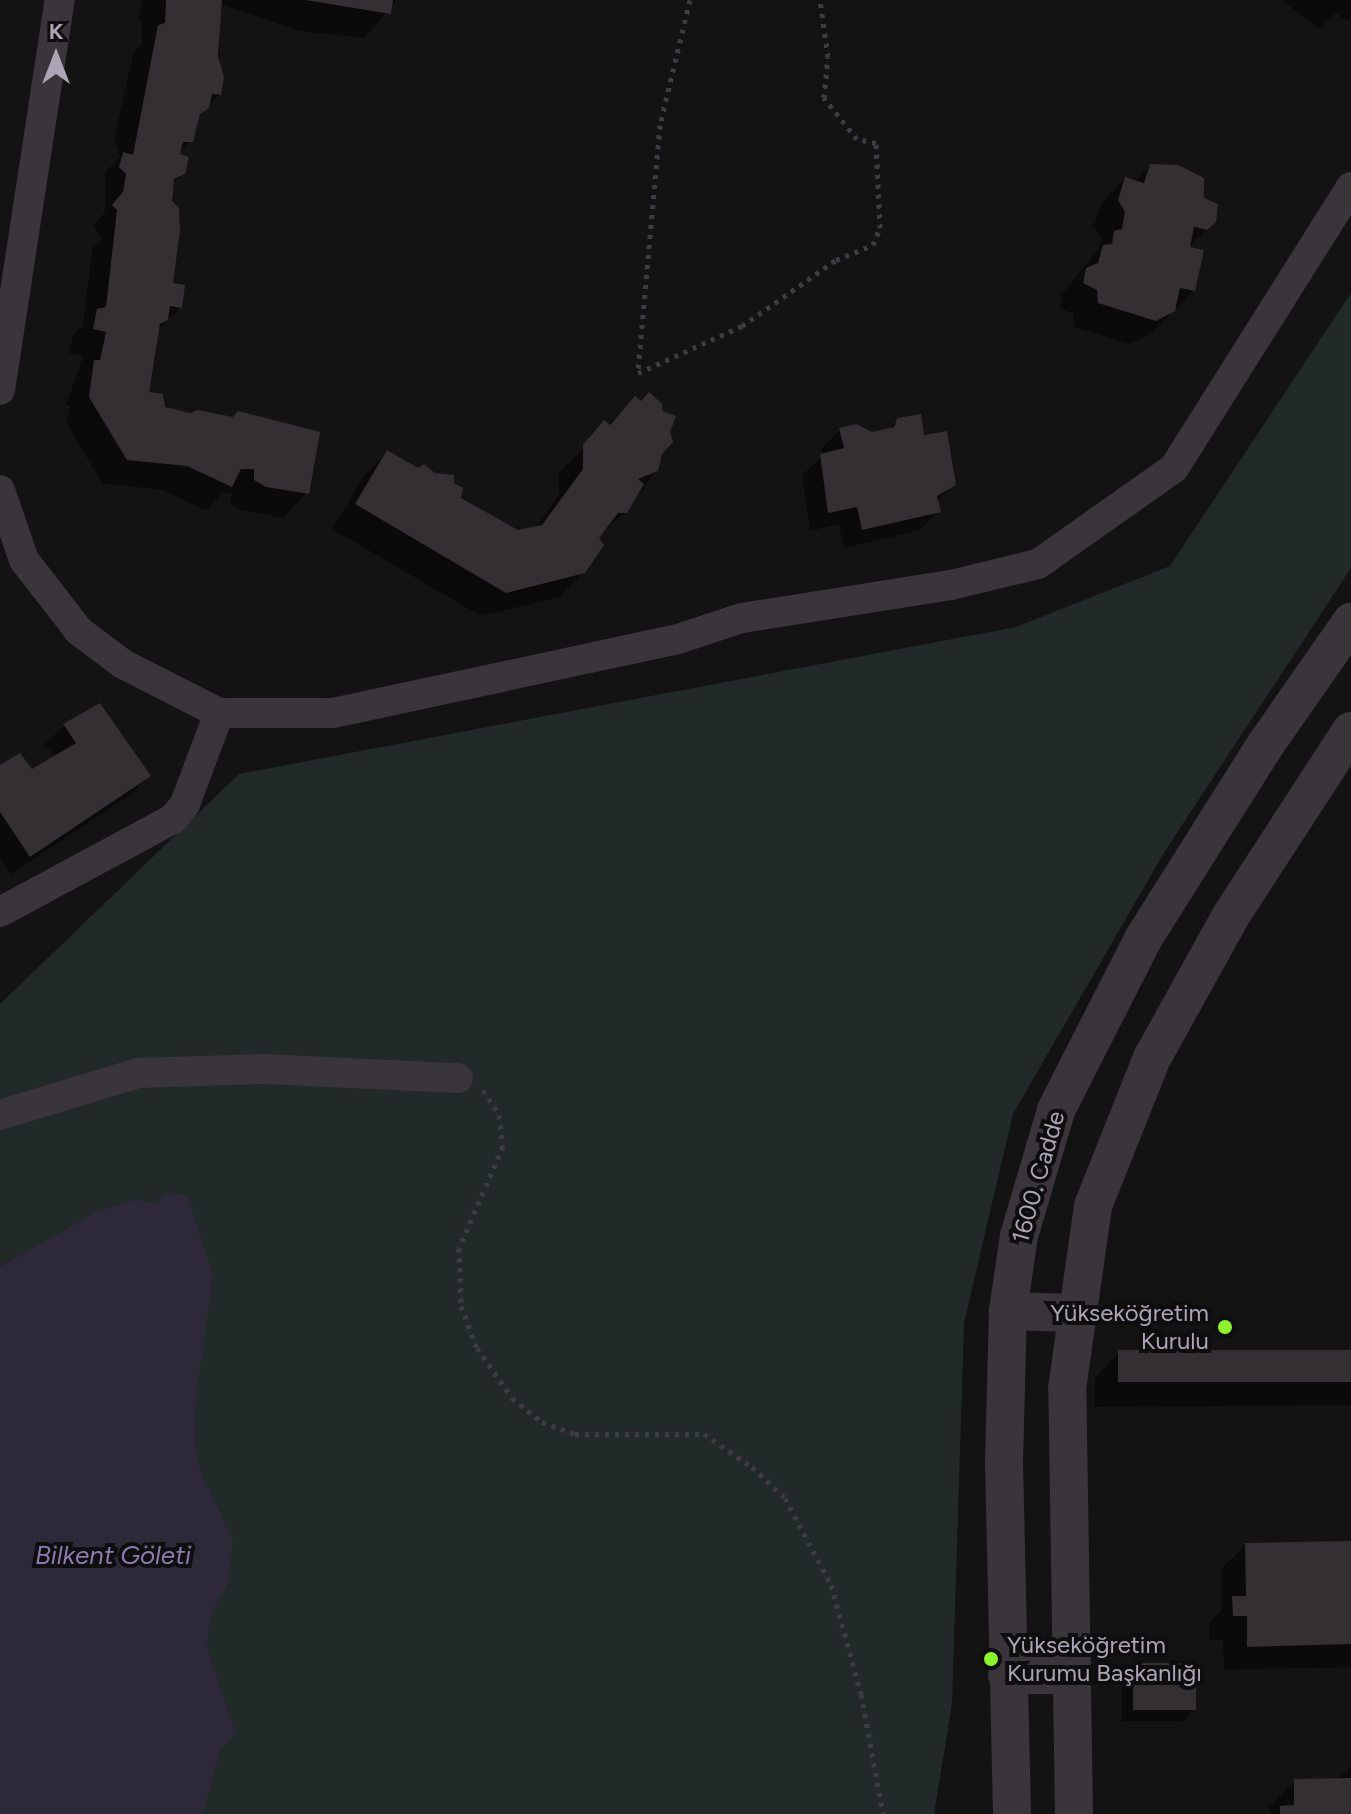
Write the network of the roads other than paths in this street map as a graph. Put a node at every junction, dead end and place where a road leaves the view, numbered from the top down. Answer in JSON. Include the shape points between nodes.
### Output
{"nodes":[{"id":1,"x":60,"y":0,"type":"edge"},
{"id":2,"x":1351,"y":187,"type":"edge"},
{"id":3,"x":0,"y":390,"type":"edge"},
{"id":4,"x":0,"y":490,"type":"edge"},
{"id":5,"x":1351,"y":622,"type":"edge"},
{"id":6,"x":219,"y":713,"type":"junction"},
{"id":7,"x":1351,"y":731,"type":"edge"},
{"id":8,"x":0,"y":912,"type":"edge"},
{"id":9,"x":458,"y":1078,"type":"road end"},
{"id":10,"x":0,"y":1115,"type":"edge"},
{"id":11,"x":1008,"y":1311,"type":"junction"},
{"id":12,"x":1075,"y":1313,"type":"junction"},
{"id":13,"x":1007,"y":1675,"type":"junction"},
{"id":14,"x":1073,"y":1675,"type":"junction"},
{"id":15,"x":1012,"y":1814,"type":"edge"},
{"id":16,"x":1074,"y":1814,"type":"edge"}],
"edges":[{"from":1,"to":3,"type":"street"},
{"from":2,"to":6,"type":"street","via":[[1174,468],[1038,564],[951,585],[742,618],[678,639],[333,713]]},
{"from":4,"to":6,"type":"street","via":[[24,560],[79,631],[123,664]]},
{"from":5,"to":11,"type":"street","name":"1600. Cadde","via":[[1178,883],[1098,1023],[1056,1110],[1019,1236]]},
{"from":6,"to":8,"type":"street","via":[[185,804],[173,819]]},
{"from":7,"to":12,"type":"street","via":[[1230,917],[1152,1058],[1093,1206]]},
{"from":9,"to":10,"type":"street","via":[[264,1069],[138,1073]]},
{"from":11,"to":12,"type":"street"},
{"from":11,"to":13,"type":"street","name":"1600. Cadde"},
{"from":12,"to":14,"type":"street","via":[[1067,1389]]},
{"from":13,"to":14,"type":"street"},
{"from":13,"to":15,"type":"street","name":"1600. Cadde"},
{"from":14,"to":16,"type":"street"}]}
